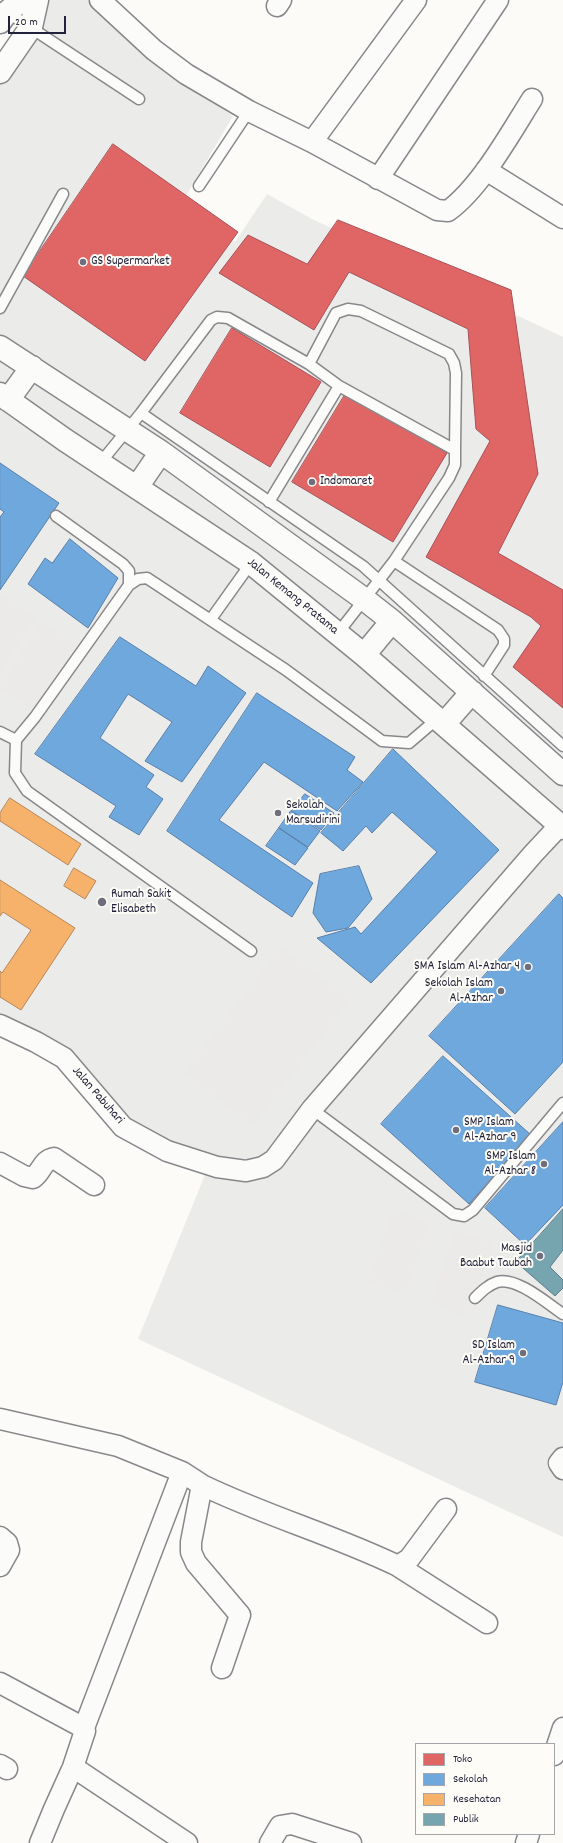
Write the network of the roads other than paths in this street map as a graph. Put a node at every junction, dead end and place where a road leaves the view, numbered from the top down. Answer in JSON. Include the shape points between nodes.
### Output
{"nodes":[{"id":1,"x":37,"y":0,"type":"edge"},
{"id":2,"x":100,"y":0,"type":"edge"},
{"id":3,"x":416,"y":0,"type":"edge"},
{"id":4,"x":498,"y":0,"type":"edge"},
{"id":5,"x":10,"y":11,"type":"edge"},
{"id":6,"x":31,"y":27,"type":"junction"},
{"id":7,"x":0,"y":72,"type":"edge"},
{"id":8,"x":139,"y":99,"type":"dead end"},
{"id":9,"x":532,"y":100,"type":"dead end"},
{"id":10,"x":249,"y":111,"type":"junction"},
{"id":11,"x":312,"y":142,"type":"junction"},
{"id":12,"x":486,"y":170,"type":"junction"},
{"id":13,"x":378,"y":179,"type":"junction"},
{"id":14,"x":199,"y":186,"type":"dead end"},
{"id":15,"x":63,"y":194,"type":"dead end"},
{"id":16,"x":563,"y":218,"type":"edge"},
{"id":17,"x":0,"y":308,"type":"edge"},
{"id":18,"x":0,"y":347,"type":"edge"},
{"id":19,"x":309,"y":364,"type":"junction"},
{"id":20,"x":32,"y":367,"type":"junction"},
{"id":21,"x":339,"y":386,"type":"junction"},
{"id":22,"x":4,"y":397,"type":"edge"},
{"id":23,"x":141,"y":413,"type":"junction"},
{"id":24,"x":126,"y":429,"type":"junction"},
{"id":25,"x":456,"y":450,"type":"junction"},
{"id":26,"x":161,"y":452,"type":"junction"},
{"id":27,"x":101,"y":462,"type":"junction"},
{"id":28,"x":137,"y":487,"type":"junction"},
{"id":29,"x":269,"y":502,"type":"junction"},
{"id":30,"x":56,"y":516,"type":"dead end"},
{"id":31,"x":394,"y":561,"type":"junction"},
{"id":32,"x":251,"y":563,"type":"junction"},
{"id":33,"x":379,"y":580,"type":"junction"},
{"id":34,"x":129,"y":585,"type":"junction"},
{"id":35,"x":364,"y":599,"type":"junction"},
{"id":36,"x":210,"y":619,"type":"junction"},
{"id":37,"x":392,"y":621,"type":"junction"},
{"id":38,"x":338,"y":633,"type":"junction"},
{"id":39,"x":364,"y":655,"type":"junction"},
{"id":40,"x":478,"y":684,"type":"junction"},
{"id":41,"x":440,"y":721,"type":"junction"},
{"id":42,"x":0,"y":732,"type":"edge"},
{"id":43,"x":16,"y":740,"type":"junction"},
{"id":44,"x":563,"y":746,"type":"edge"},
{"id":45,"x":563,"y":774,"type":"edge"},
{"id":46,"x":562,"y":827,"type":"edge"},
{"id":47,"x":251,"y":951,"type":"dead end"},
{"id":48,"x":0,"y":1025,"type":"edge"},
{"id":49,"x":563,"y":1102,"type":"edge"},
{"id":50,"x":312,"y":1109,"type":"junction"},
{"id":51,"x":0,"y":1163,"type":"edge"},
{"id":52,"x":94,"y":1185,"type":"dead end"},
{"id":53,"x":475,"y":1298,"type":"dead end"},
{"id":54,"x":563,"y":1314,"type":"edge"},
{"id":55,"x":0,"y":1420,"type":"edge"},
{"id":56,"x":563,"y":1458,"type":"edge"},
{"id":57,"x":563,"y":1469,"type":"edge"},
{"id":58,"x":182,"y":1472,"type":"junction"},
{"id":59,"x":202,"y":1485,"type":"junction"},
{"id":60,"x":446,"y":1509,"type":"dead end"},
{"id":61,"x":0,"y":1538,"type":"edge"},
{"id":62,"x":0,"y":1566,"type":"edge"},
{"id":63,"x":398,"y":1566,"type":"junction"},
{"id":64,"x":487,"y":1623,"type":"dead end"},
{"id":65,"x":222,"y":1668,"type":"dead end"},
{"id":66,"x":0,"y":1683,"type":"edge"},
{"id":67,"x":84,"y":1728,"type":"junction"},
{"id":68,"x":563,"y":1728,"type":"edge"},
{"id":69,"x":555,"y":1752,"type":"edge"},
{"id":70,"x":73,"y":1767,"type":"junction"},
{"id":71,"x":40,"y":1843,"type":"edge"},
{"id":72,"x":187,"y":1843,"type":"edge"},
{"id":73,"x":270,"y":1843,"type":"edge"},
{"id":74,"x":351,"y":1843,"type":"edge"}],
"edges":[{"from":1,"to":6,"type":"street"},
{"from":2,"to":10,"type":"street","via":[[154,50],[186,74]]},
{"from":3,"to":11,"type":"street"},
{"from":4,"to":13,"type":"street"},
{"from":5,"to":6,"type":"lane"},
{"from":6,"to":7,"type":"street"},
{"from":6,"to":8,"type":"lane"},
{"from":9,"to":12,"type":"street"},
{"from":10,"to":11,"type":"street"},
{"from":10,"to":14,"type":"lane"},
{"from":11,"to":13,"type":"street"},
{"from":12,"to":13,"type":"street","via":[[456,206],[448,211],[437,210]]},
{"from":12,"to":16,"type":"street"},
{"from":15,"to":17,"type":"lane"},
{"from":18,"to":20,"type":"street"},
{"from":19,"to":21,"type":"lane"},
{"from":19,"to":23,"type":"lane","via":[[228,318],[216,317],[211,320]]},
{"from":19,"to":25,"type":"lane","via":[[336,313],[348,309],[360,310],[449,354],[456,373]]},
{"from":20,"to":22,"type":"street"},
{"from":20,"to":24,"type":"street"},
{"from":21,"to":25,"type":"lane"},
{"from":21,"to":29,"type":"lane"},
{"from":22,"to":27,"type":"street","name":"Jalan Kemang Pratama"},
{"from":23,"to":24,"type":"lane"},
{"from":23,"to":29,"type":"lane"},
{"from":24,"to":26,"type":"street"},
{"from":24,"to":27,"type":"lane"},
{"from":25,"to":31,"type":"lane","via":[[455,464],[449,478]]},
{"from":26,"to":28,"type":"street"},
{"from":26,"to":35,"type":"street"},
{"from":27,"to":28,"type":"street","name":"Jalan Kemang Pratama"},
{"from":28,"to":32,"type":"street","name":"Jalan Kemang Pratama"},
{"from":29,"to":33,"type":"lane","via":[[363,566]]},
{"from":30,"to":34,"type":"lane","via":[[123,564],[128,571]]},
{"from":31,"to":33,"type":"lane"},
{"from":31,"to":40,"type":"lane","via":[[502,635],[504,645]]},
{"from":32,"to":36,"type":"lane"},
{"from":32,"to":38,"type":"street","name":"Jalan Kemang Pratama"},
{"from":33,"to":35,"type":"lane"},
{"from":33,"to":40,"type":"lane"},
{"from":34,"to":36,"type":"lane","via":[[147,578]]},
{"from":34,"to":43,"type":"lane"},
{"from":35,"to":37,"type":"street"},
{"from":35,"to":38,"type":"lane"},
{"from":36,"to":41,"type":"lane","via":[[286,670],[382,742],[409,743]]},
{"from":37,"to":39,"type":"street"},
{"from":37,"to":40,"type":"street"},
{"from":38,"to":39,"type":"street","name":"Jalan Kemang Pratama"},
{"from":39,"to":41,"type":"street","name":"Jalan Kemang Pratama"},
{"from":40,"to":41,"type":"street"},
{"from":40,"to":44,"type":"lane"},
{"from":40,"to":45,"type":"street"},
{"from":41,"to":46,"type":"street","name":"Jalan Kemang Pratama"},
{"from":42,"to":43,"type":"lane"},
{"from":43,"to":47,"type":"lane","via":[[15,773],[27,791]]},
{"from":46,"to":50,"type":"street","name":"Jalan Pabuhari"},
{"from":48,"to":50,"type":"street","name":"Jalan Pabuhari","via":[[64,1058],[123,1127],[167,1151],[217,1167],[246,1171],[263,1167],[274,1160]]},
{"from":49,"to":50,"type":"lane","via":[[473,1210],[464,1216],[453,1214]]},
{"from":51,"to":52,"type":"street","via":[[33,1178],[38,1175],[48,1159],[54,1158]]},
{"from":53,"to":54,"type":"lane","via":[[484,1288],[499,1282],[515,1284]]},
{"from":55,"to":58,"type":"street","via":[[118,1446]]},
{"from":56,"to":57,"type":"street","via":[[559,1463]]},
{"from":58,"to":59,"type":"street"},
{"from":58,"to":67,"type":"street"},
{"from":59,"to":63,"type":"street","via":[[240,1503],[348,1543]]},
{"from":59,"to":65,"type":"street","via":[[191,1552],[196,1563],[240,1615]]},
{"from":60,"to":63,"type":"street","via":[[409,1559]]},
{"from":61,"to":62,"type":"street","via":[[7,1543],[9,1550]]},
{"from":63,"to":64,"type":"street"},
{"from":66,"to":67,"type":"street"},
{"from":67,"to":70,"type":"street","via":[[84,1736]]},
{"from":68,"to":69,"type":"street"},
{"from":70,"to":71,"type":"street"},
{"from":70,"to":72,"type":"street"},
{"from":73,"to":74,"type":"street","via":[[280,1826],[292,1824]]}]}
